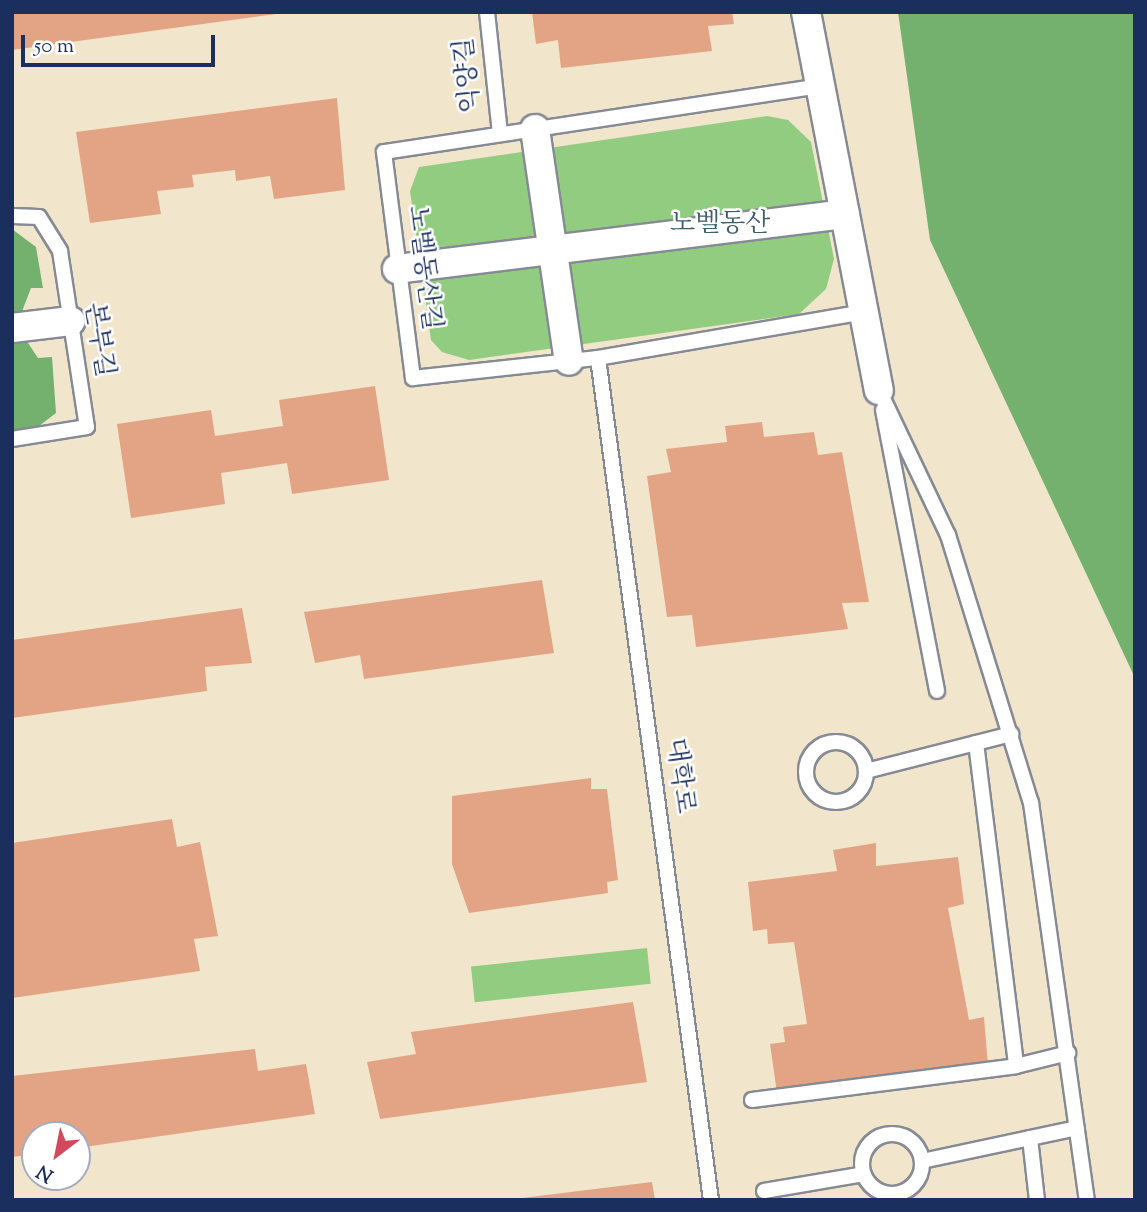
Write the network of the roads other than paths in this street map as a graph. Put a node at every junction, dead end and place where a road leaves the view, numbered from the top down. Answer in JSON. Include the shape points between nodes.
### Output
{"nodes":[{"id":1,"x":486,"y":12,"type":"edge"},
{"id":2,"x":806,"y":12,"type":"edge"},
{"id":3,"x":821,"y":86,"type":"junction"},
{"id":4,"x":535,"y":129,"type":"junction"},
{"id":5,"x":500,"y":133,"type":"junction"},
{"id":6,"x":845,"y":214,"type":"junction"},
{"id":7,"x":12,"y":216,"type":"edge"},
{"id":8,"x":552,"y":250,"type":"junction"},
{"id":9,"x":397,"y":269,"type":"junction"},
{"id":10,"x":863,"y":312,"type":"junction"},
{"id":11,"x":71,"y":321,"type":"junction"},
{"id":12,"x":12,"y":328,"type":"edge"},
{"id":13,"x":598,"y":358,"type":"junction"},
{"id":14,"x":569,"y":361,"type":"junction"},
{"id":15,"x":879,"y":390,"type":"junction"},
{"id":16,"x":12,"y":439,"type":"edge"},
{"id":17,"x":937,"y":691,"type":"dead end"},
{"id":18,"x":1011,"y":734,"type":"junction"},
{"id":19,"x":976,"y":743,"type":"junction"},
{"id":20,"x":866,"y":771,"type":"junction"},
{"id":21,"x":1068,"y":1053,"type":"junction"},
{"id":22,"x":1016,"y":1066,"type":"junction"},
{"id":23,"x":751,"y":1100,"type":"dead end"},
{"id":24,"x":1077,"y":1128,"type":"junction"},
{"id":25,"x":1030,"y":1138,"type":"junction"},
{"id":26,"x":922,"y":1161,"type":"junction"},
{"id":27,"x":864,"y":1174,"type":"junction"},
{"id":28,"x":764,"y":1191,"type":"dead end"},
{"id":29,"x":711,"y":1200,"type":"edge"},
{"id":30,"x":1037,"y":1200,"type":"edge"},
{"id":31,"x":1087,"y":1200,"type":"edge"}],
"edges":[{"from":1,"to":5,"type":"lane","name":"익양길"},
{"from":2,"to":3,"type":"street"},
{"from":3,"to":4,"type":"lane","name":"노벨동산길"},
{"from":3,"to":6,"type":"street"},
{"from":4,"to":5,"type":"lane","name":"노벨동산길"},
{"from":4,"to":8,"type":"street"},
{"from":5,"to":9,"type":"lane","name":"노벨동산길","via":[[384,152]]},
{"from":6,"to":8,"type":"street"},
{"from":6,"to":10,"type":"street"},
{"from":7,"to":11,"type":"lane","name":"본부길","via":[[39,217],[54,240]]},
{"from":8,"to":9,"type":"street"},
{"from":8,"to":14,"type":"street"},
{"from":9,"to":14,"type":"lane","name":"노벨동산길","via":[[413,378]]},
{"from":10,"to":13,"type":"lane","name":"노벨동산길"},
{"from":10,"to":15,"type":"street"},
{"from":11,"to":12,"type":"street"},
{"from":11,"to":16,"type":"lane","name":"본부길","via":[[87,427]]},
{"from":13,"to":14,"type":"lane","name":"노벨동산길"},
{"from":13,"to":29,"type":"lane","name":"대학로"},
{"from":15,"to":17,"type":"lane"},
{"from":15,"to":18,"type":"lane","via":[[948,535]]},
{"from":18,"to":19,"type":"lane"},
{"from":18,"to":21,"type":"lane","via":[[1031,803]]},
{"from":19,"to":20,"type":"lane"},
{"from":19,"to":22,"type":"lane"},
{"from":20,"to":20,"type":"lane","via":[[859,753],[834,742],[816,750],[807,776],[814,792],[839,802],[856,795]]},
{"from":21,"to":22,"type":"lane"},
{"from":21,"to":24,"type":"lane"},
{"from":22,"to":23,"type":"lane"},
{"from":24,"to":25,"type":"lane"},
{"from":24,"to":31,"type":"lane"},
{"from":25,"to":26,"type":"lane"},
{"from":25,"to":30,"type":"lane"},
{"from":26,"to":27,"type":"lane","via":[[912,1186],[894,1194],[876,1189]]},
{"from":26,"to":27,"type":"lane","via":[[913,1142],[884,1134],[867,1146]]},
{"from":27,"to":28,"type":"lane"}]}
